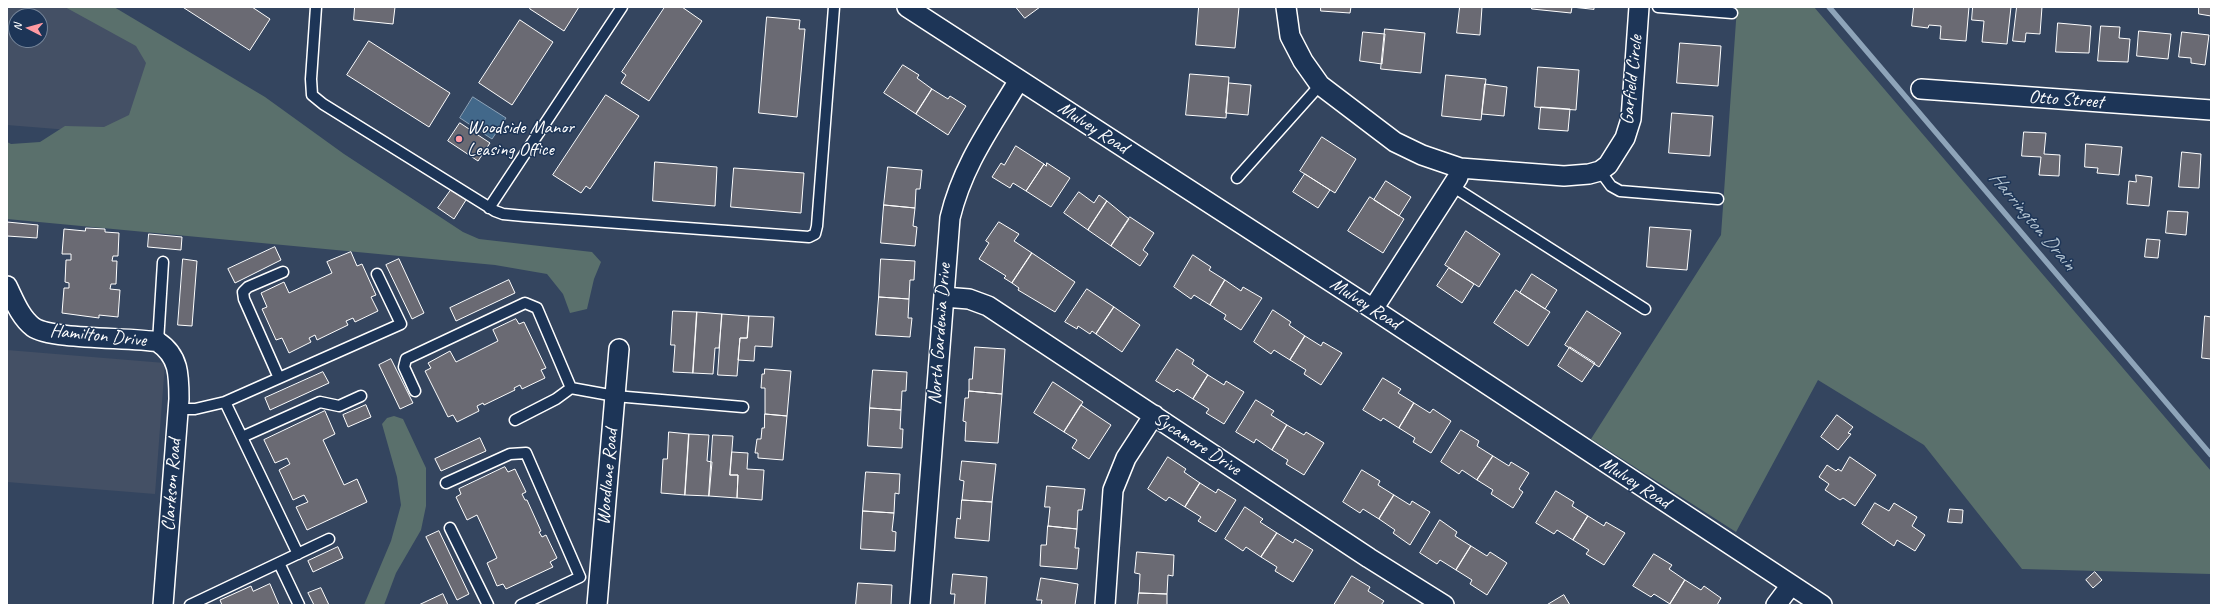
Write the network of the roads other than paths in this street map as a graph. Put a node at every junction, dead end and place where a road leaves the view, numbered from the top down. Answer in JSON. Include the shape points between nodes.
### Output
{"nodes":[{"id":1,"x":316,"y":7,"type":"edge"},
{"id":2,"x":622,"y":7,"type":"edge"},
{"id":3,"x":834,"y":7,"type":"edge"},
{"id":4,"x":907,"y":7,"type":"edge"},
{"id":5,"x":1286,"y":7,"type":"edge"},
{"id":6,"x":1638,"y":7,"type":"edge"},
{"id":7,"x":1658,"y":7,"type":"edge"},
{"id":8,"x":1732,"y":13,"type":"dead end"},
{"id":9,"x":1020,"y":80,"type":"junction"},
{"id":10,"x":1320,"y":85,"type":"junction"},
{"id":11,"x":1921,"y":89,"type":"dead end"},
{"id":12,"x":2211,"y":110,"type":"edge"},
{"id":13,"x":1460,"y":168,"type":"junction"},
{"id":14,"x":1600,"y":171,"type":"junction"},
{"id":15,"x":1236,"y":178,"type":"dead end"},
{"id":16,"x":1452,"y":186,"type":"junction"},
{"id":17,"x":1718,"y":199,"type":"dead end"},
{"id":18,"x":489,"y":208,"type":"junction"},
{"id":19,"x":163,"y":262,"type":"dead end"},
{"id":20,"x":283,"y":272,"type":"dead end"},
{"id":21,"x":377,"y":274,"type":"dead end"},
{"id":22,"x":7,"y":286,"type":"edge"},
{"id":23,"x":944,"y":297,"type":"junction"},
{"id":24,"x":1373,"y":309,"type":"junction"},
{"id":25,"x":1645,"y":309,"type":"dead end"},
{"id":26,"x":158,"y":342,"type":"junction"},
{"id":27,"x":619,"y":349,"type":"dead end"},
{"id":28,"x":177,"y":366,"type":"joint"},
{"id":29,"x":280,"y":378,"type":"junction"},
{"id":30,"x":571,"y":388,"type":"junction"},
{"id":31,"x":415,"y":391,"type":"dead end"},
{"id":32,"x":362,"y":396,"type":"dead end"},
{"id":33,"x":615,"y":396,"type":"junction"},
{"id":34,"x":225,"y":402,"type":"junction"},
{"id":35,"x":743,"y":407,"type":"dead end"},
{"id":36,"x":178,"y":409,"type":"junction"},
{"id":37,"x":1154,"y":415,"type":"junction"},
{"id":38,"x":515,"y":420,"type":"dead end"},
{"id":39,"x":242,"y":438,"type":"junction"},
{"id":40,"x":446,"y":483,"type":"dead end"},
{"id":41,"x":450,"y":528,"type":"dead end"},
{"id":42,"x":329,"y":539,"type":"dead end"},
{"id":43,"x":298,"y":554,"type":"junction"},
{"id":44,"x":279,"y":563,"type":"junction"},
{"id":45,"x":590,"y":578,"type":"junction"},
{"id":46,"x":1791,"y":585,"type":"junction"},
{"id":47,"x":163,"y":605,"type":"edge"},
{"id":48,"x":190,"y":605,"type":"edge"},
{"id":49,"x":298,"y":605,"type":"edge"},
{"id":50,"x":488,"y":605,"type":"edge"},
{"id":51,"x":521,"y":605,"type":"edge"},
{"id":52,"x":596,"y":605,"type":"edge"},
{"id":53,"x":920,"y":605,"type":"edge"},
{"id":54,"x":1105,"y":605,"type":"edge"},
{"id":55,"x":1444,"y":605,"type":"edge"},
{"id":56,"x":1776,"y":605,"type":"edge"},
{"id":57,"x":1822,"y":605,"type":"edge"}],
"edges":[{"from":1,"to":18,"type":"lane","via":[[312,95]]},
{"from":2,"to":18,"type":"lane"},
{"from":3,"to":18,"type":"lane","via":[[815,234],[809,237],[524,216],[503,214]]},
{"from":4,"to":9,"type":"street","name":"Mulvey Road"},
{"from":5,"to":10,"type":"street","via":[[1290,36]]},
{"from":6,"to":14,"type":"street","name":"Garfield Circle","via":[[1631,119],[1616,155]]},
{"from":7,"to":8,"type":"lane"},
{"from":9,"to":23,"type":"street","name":"North Gardenia Drive","via":[[967,166],[956,192],[947,240]]},
{"from":9,"to":24,"type":"street","name":"Mulvey Road"},
{"from":10,"to":13,"type":"street","via":[[1395,142],[1422,155]]},
{"from":10,"to":15,"type":"lane"},
{"from":11,"to":12,"type":"street","name":"Otto Street"},
{"from":13,"to":14,"type":"street","via":[[1564,176]]},
{"from":13,"to":16,"type":"street"},
{"from":14,"to":17,"type":"lane","via":[[1611,186],[1620,191]]},
{"from":16,"to":24,"type":"street"},
{"from":16,"to":25,"type":"lane"},
{"from":19,"to":26,"type":"lane"},
{"from":20,"to":29,"type":"lane","via":[[248,287],[243,292]]},
{"from":21,"to":29,"type":"lane","via":[[401,324]]},
{"from":22,"to":26,"type":"street","name":"Hamilton Drive","via":[[22,316],[34,328],[67,335]]},
{"from":23,"to":37,"type":"street","name":"Sycamore Drive","via":[[970,299],[988,306]]},
{"from":23,"to":53,"type":"street","name":"North Gardenia Drive"},
{"from":24,"to":46,"type":"street","name":"Mulvey Road"},
{"from":26,"to":28,"type":"street","name":"Hamilton Drive","via":[[167,348]]},
{"from":27,"to":33,"type":"street","name":"Woodlane Road"},
{"from":28,"to":36,"type":"street","name":"Clarkson Road"},
{"from":29,"to":34,"type":"lane"},
{"from":30,"to":31,"type":"lane","via":[[537,308],[525,303],[406,359],[404,367]]},
{"from":30,"to":33,"type":"lane"},
{"from":30,"to":38,"type":"lane","via":[[556,399]]},
{"from":32,"to":39,"type":"lane","via":[[339,406],[320,402]]},
{"from":33,"to":35,"type":"lane"},
{"from":33,"to":45,"type":"street","name":"Woodlane Road"},
{"from":34,"to":36,"type":"lane","via":[[195,409]]},
{"from":34,"to":39,"type":"lane"},
{"from":36,"to":47,"type":"street","name":"Clarkson Road"},
{"from":37,"to":54,"type":"street","via":[[1126,458],[1113,490]]},
{"from":37,"to":55,"type":"street","name":"Sycamore Drive","via":[[1368,558]]},
{"from":39,"to":43,"type":"lane"},
{"from":40,"to":45,"type":"lane","via":[[510,454],[526,453]]},
{"from":41,"to":50,"type":"lane"},
{"from":42,"to":43,"type":"lane"},
{"from":43,"to":44,"type":"lane"},
{"from":44,"to":48,"type":"lane"},
{"from":44,"to":49,"type":"lane"},
{"from":45,"to":51,"type":"lane"},
{"from":45,"to":52,"type":"street","name":"Woodlane Road"},
{"from":46,"to":56,"type":"street"},
{"from":46,"to":57,"type":"street","name":"Mulvey Road"}]}
